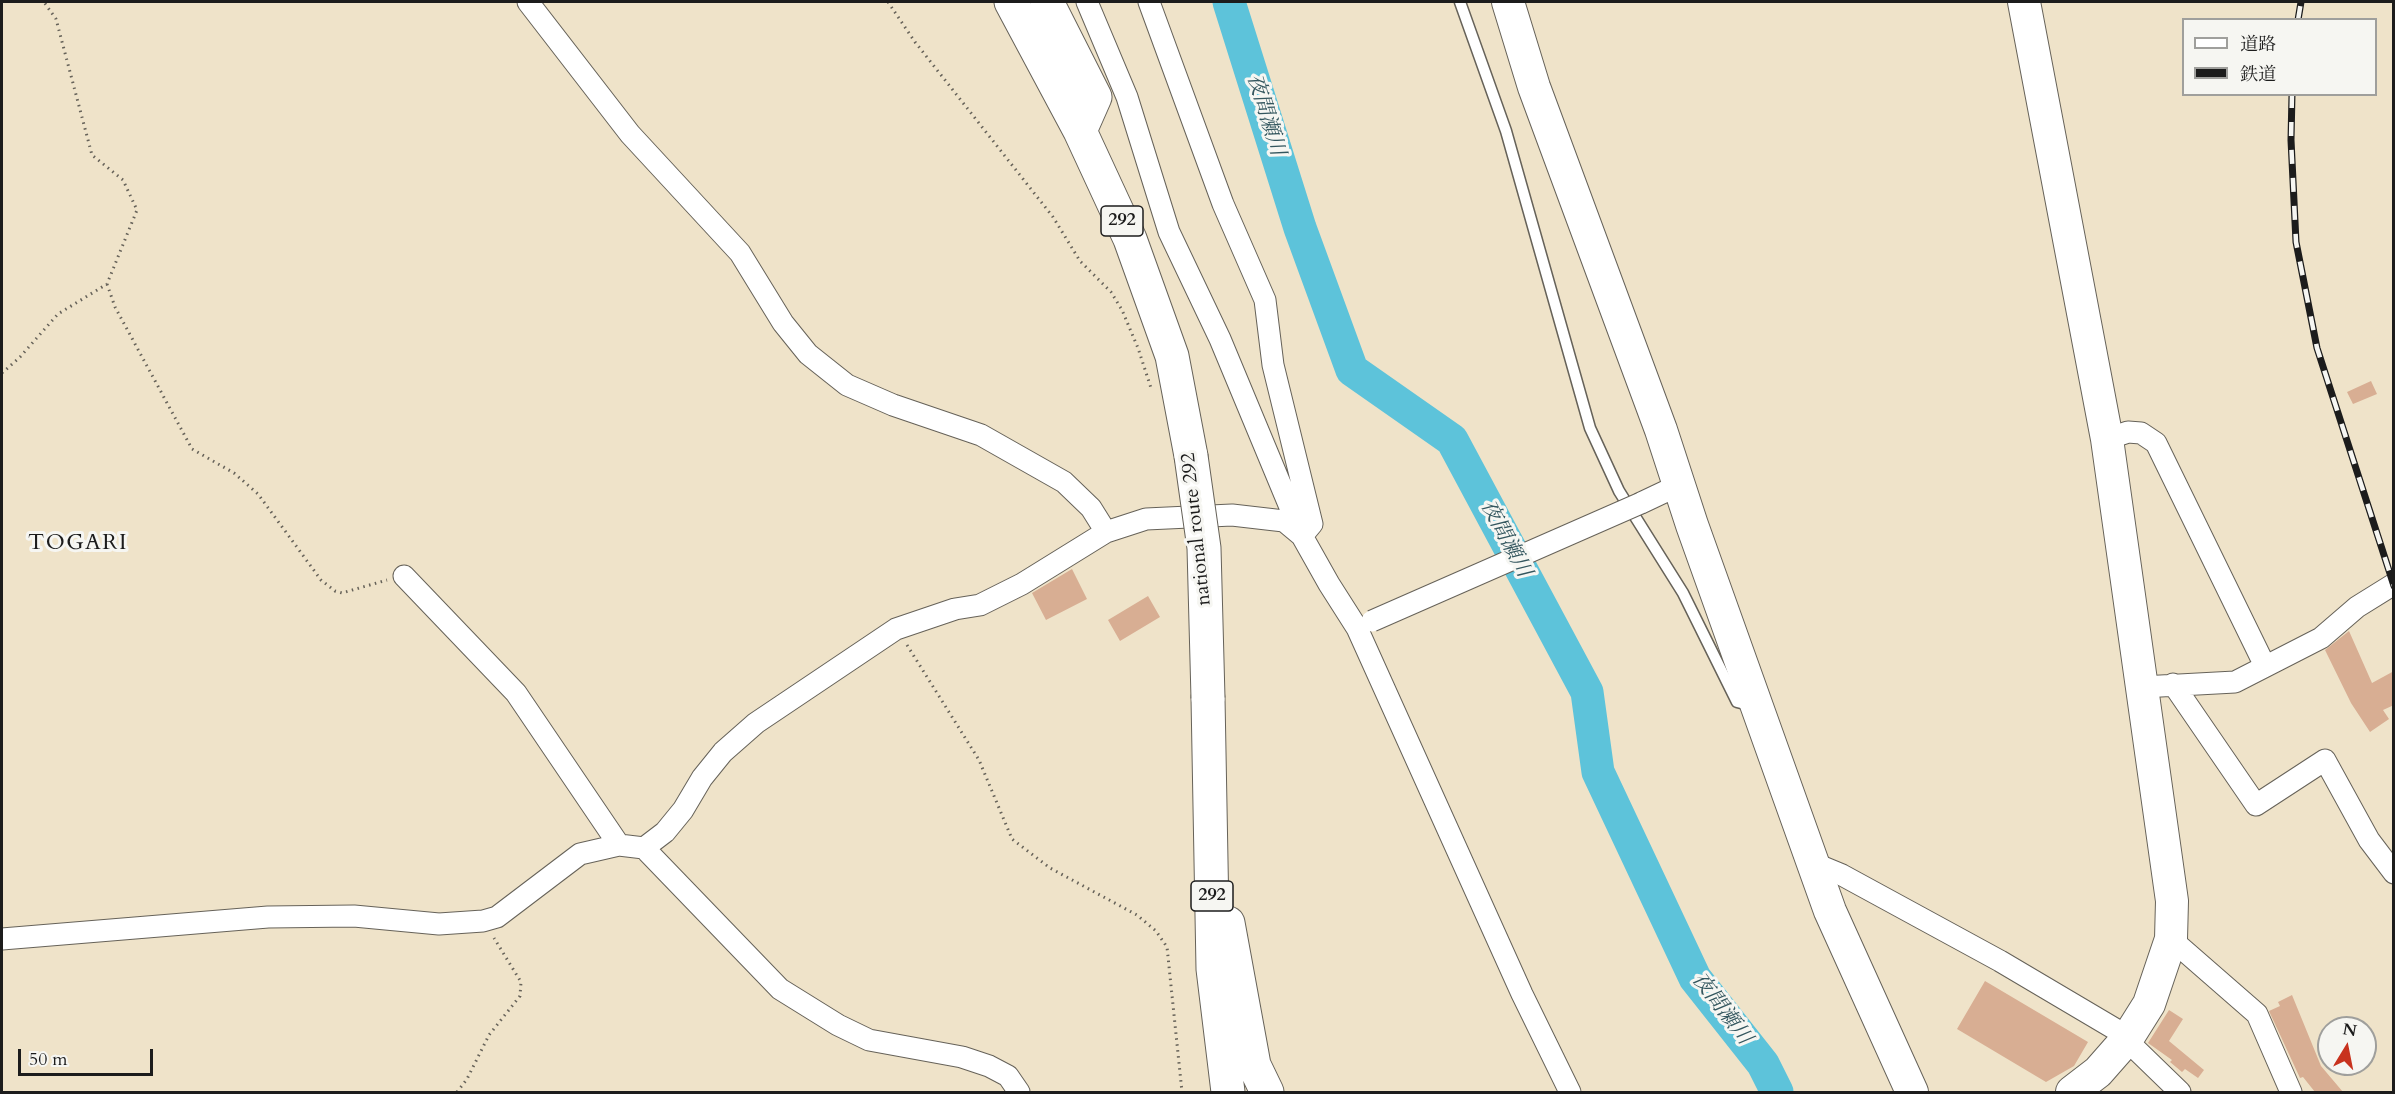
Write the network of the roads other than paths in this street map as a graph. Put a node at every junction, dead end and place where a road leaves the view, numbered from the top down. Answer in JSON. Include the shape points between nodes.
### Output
{"nodes":[{"id":1,"x":528,"y":2,"type":"edge"},
{"id":2,"x":1011,"y":2,"type":"edge"},
{"id":3,"x":1047,"y":2,"type":"edge"},
{"id":4,"x":1087,"y":2,"type":"edge"},
{"id":5,"x":1149,"y":2,"type":"edge"},
{"id":6,"x":1460,"y":2,"type":"edge"},
{"id":7,"x":1508,"y":2,"type":"edge"},
{"id":8,"x":2024,"y":2,"type":"edge"},
{"id":9,"x":1080,"y":131,"type":"junction"},
{"id":10,"x":2107,"y":439,"type":"junction"},
{"id":11,"x":1679,"y":485,"type":"junction"},
{"id":12,"x":1106,"y":532,"type":"junction"},
{"id":13,"x":1302,"y":536,"type":"junction"},
{"id":14,"x":404,"y":576,"type":"road end"},
{"id":15,"x":2394,"y":584,"type":"edge"},
{"id":16,"x":1364,"y":624,"type":"junction"},
{"id":17,"x":2265,"y":666,"type":"junction"},
{"id":18,"x":2173,"y":684,"type":"junction"},
{"id":19,"x":2142,"y":687,"type":"junction"},
{"id":20,"x":1756,"y":708,"type":"junction"},
{"id":21,"x":1211,"y":833,"type":"junction"},
{"id":22,"x":619,"y":845,"type":"junction"},
{"id":23,"x":644,"y":848,"type":"junction"},
{"id":24,"x":1813,"y":863,"type":"junction"},
{"id":25,"x":2394,"y":873,"type":"edge"},
{"id":26,"x":2,"y":939,"type":"edge"},
{"id":27,"x":2171,"y":939,"type":"junction"},
{"id":28,"x":2127,"y":1039,"type":"junction"},
{"id":29,"x":1019,"y":1092,"type":"edge"},
{"id":30,"x":1228,"y":1092,"type":"edge"},
{"id":31,"x":1267,"y":1092,"type":"edge"},
{"id":32,"x":1569,"y":1092,"type":"edge"},
{"id":33,"x":1912,"y":1092,"type":"edge"},
{"id":34,"x":2072,"y":1092,"type":"edge"},
{"id":35,"x":2180,"y":1092,"type":"edge"},
{"id":36,"x":2290,"y":1092,"type":"edge"}],
"edges":[{"from":1,"to":12,"type":"street","via":[[630,134],[740,253],[783,323],[808,354],[847,385],[981,435],[1064,482],[1091,508]]},
{"from":2,"to":9,"type":"highway","name":"national route 292","number":"292"},
{"from":3,"to":9,"type":"highway","via":[[1095,97]]},
{"from":4,"to":13,"type":"street","via":[[1127,97],[1169,232],[1220,339]]},
{"from":5,"to":13,"type":"street","via":[[1223,204],[1265,300],[1273,365],[1312,524]]},
{"from":6,"to":20,"type":"lane","via":[[1506,131],[1590,428],[1619,491],[1683,593],[1737,702]]},
{"from":7,"to":11,"type":"street","via":[[1534,87]]},
{"from":8,"to":10,"type":"street"},
{"from":9,"to":21,"type":"highway","name":"national route 292","number":"292","bridge":true,"via":[[1130,239],[1172,356],[1191,456],[1203,548]]},
{"from":10,"to":17,"type":"street","via":[[2128,432],[2141,433],[2156,443]]},
{"from":10,"to":19,"type":"street"},
{"from":11,"to":16,"type":"street","bridge":true},
{"from":11,"to":20,"type":"street"},
{"from":12,"to":13,"type":"street","via":[[1146,519],[1232,515],[1284,521]]},
{"from":12,"to":23,"type":"street","via":[[980,605],[955,609],[896,629],[756,723],[723,752],[665,832]]},
{"from":13,"to":16,"type":"street","via":[[1329,584]]},
{"from":14,"to":22,"type":"street","via":[[516,693]]},
{"from":15,"to":17,"type":"street","via":[[2321,638]]},
{"from":16,"to":32,"type":"street","via":[[1522,994]]},
{"from":17,"to":18,"type":"street","via":[[2235,682]]},
{"from":18,"to":19,"type":"street"},
{"from":18,"to":25,"type":"street","via":[[2256,805],[2325,760],[2369,840]]},
{"from":19,"to":27,"type":"street","via":[[2169,870]]},
{"from":20,"to":24,"type":"street"},
{"from":21,"to":30,"type":"highway","name":"national route 292","number":"292","via":[[1214,969]]},
{"from":21,"to":31,"type":"highway","via":[[1254,1065]]},
{"from":22,"to":23,"type":"street"},
{"from":22,"to":26,"type":"street","via":[[580,854],[497,916],[483,921],[439,924],[354,916],[268,917]]},
{"from":23,"to":29,"type":"street","via":[[780,988],[869,1040],[962,1057],[988,1066],[1008,1076]]},
{"from":24,"to":28,"type":"street","via":[[2000,961]]},
{"from":24,"to":33,"type":"street","via":[[1830,911]]},
{"from":27,"to":28,"type":"street","via":[[2149,1004]]},
{"from":27,"to":36,"type":"street","via":[[2257,1014]]},
{"from":28,"to":34,"type":"street","via":[[2098,1072]]},
{"from":28,"to":35,"type":"street"}]}
